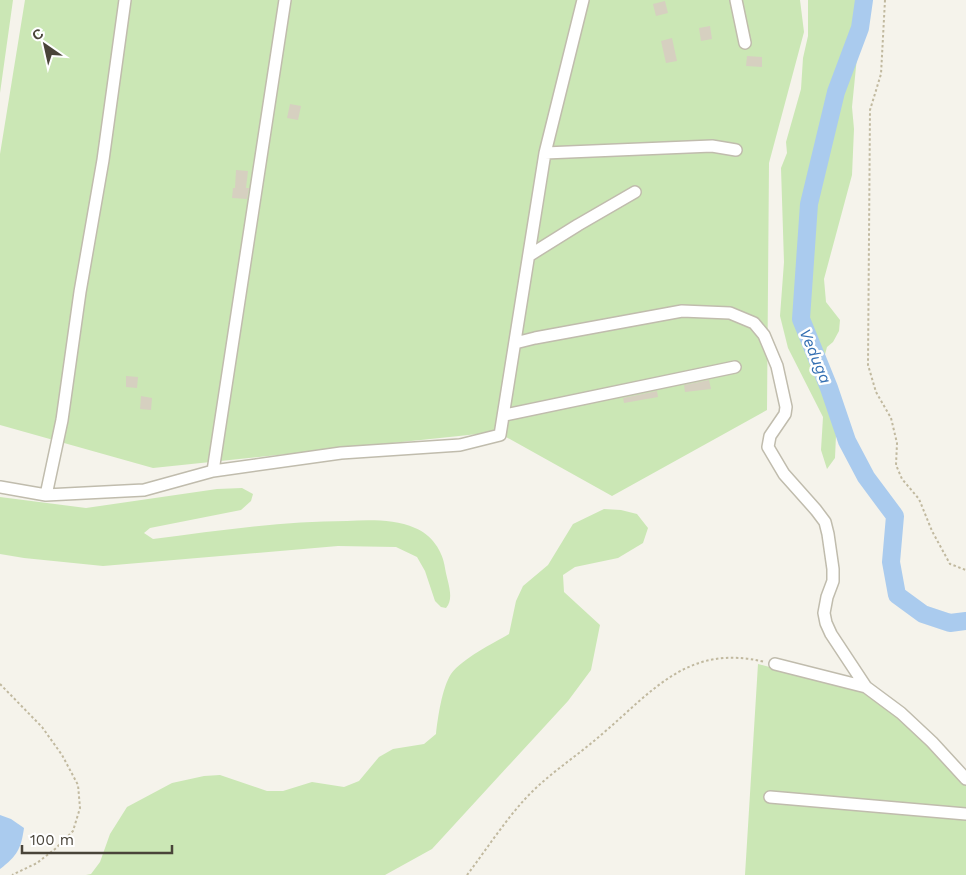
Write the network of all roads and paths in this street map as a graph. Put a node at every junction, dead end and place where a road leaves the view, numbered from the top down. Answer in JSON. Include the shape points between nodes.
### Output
{"nodes":[{"id":1,"x":125,"y":0,"type":"edge"},
{"id":2,"x":285,"y":0,"type":"edge"},
{"id":3,"x":583,"y":0,"type":"edge"},
{"id":4,"x":736,"y":0,"type":"edge"},
{"id":5,"x":885,"y":0,"type":"edge"},
{"id":6,"x":745,"y":43,"type":"dead end"},
{"id":7,"x":736,"y":150,"type":"dead end"},
{"id":8,"x":545,"y":153,"type":"junction"},
{"id":9,"x":635,"y":192,"type":"dead end"},
{"id":10,"x":530,"y":255,"type":"junction"},
{"id":11,"x":515,"y":343,"type":"junction"},
{"id":12,"x":735,"y":367,"type":"dead end"},
{"id":13,"x":505,"y":415,"type":"junction"},
{"id":14,"x":213,"y":470,"type":"junction"},
{"id":15,"x":0,"y":487,"type":"edge"},
{"id":16,"x":46,"y":495,"type":"junction"},
{"id":17,"x":966,"y":570,"type":"edge"},
{"id":18,"x":775,"y":664,"type":"joint"},
{"id":19,"x":0,"y":684,"type":"edge"},
{"id":20,"x":866,"y":687,"type":"junction"},
{"id":21,"x":966,"y":779,"type":"edge"},
{"id":22,"x":770,"y":798,"type":"dead end"},
{"id":23,"x":966,"y":814,"type":"edge"},
{"id":24,"x":12,"y":875,"type":"edge"},
{"id":25,"x":467,"y":875,"type":"edge"}],
"edges":[{"from":1,"to":16,"type":"street","via":[[62,420]]},
{"from":2,"to":14,"type":"street"},
{"from":3,"to":8,"type":"street"},
{"from":4,"to":6,"type":"street"},
{"from":5,"to":17,"type":"path","via":[[881,74],[870,110],[868,365],[876,392],[891,418],[897,443],[896,465],[902,479],[919,499],[950,564]]},
{"from":7,"to":8,"type":"street","via":[[712,146]]},
{"from":8,"to":10,"type":"street"},
{"from":9,"to":10,"type":"street"},
{"from":10,"to":11,"type":"street"},
{"from":11,"to":13,"type":"street"},
{"from":11,"to":20,"type":"street","via":[[682,311],[730,313],[754,323],[764,335],[777,366],[786,407],[785,414],[770,436],[768,447],[784,474],[824,522],[833,569],[824,613],[826,622]]},
{"from":12,"to":13,"type":"street"},
{"from":13,"to":14,"type":"street","via":[[500,436],[460,445],[341,453]]},
{"from":14,"to":16,"type":"street","via":[[144,490]]},
{"from":15,"to":16,"type":"street"},
{"from":18,"to":20,"type":"street"},
{"from":18,"to":25,"type":"path","via":[[718,658],[696,663],[671,675],[557,768],[525,799]]},
{"from":19,"to":24,"type":"path","via":[[42,727],[62,755],[78,785],[80,808],[73,831],[55,849],[37,863]]},
{"from":20,"to":21,"type":"street","via":[[901,713]]},
{"from":22,"to":23,"type":"street"}]}
